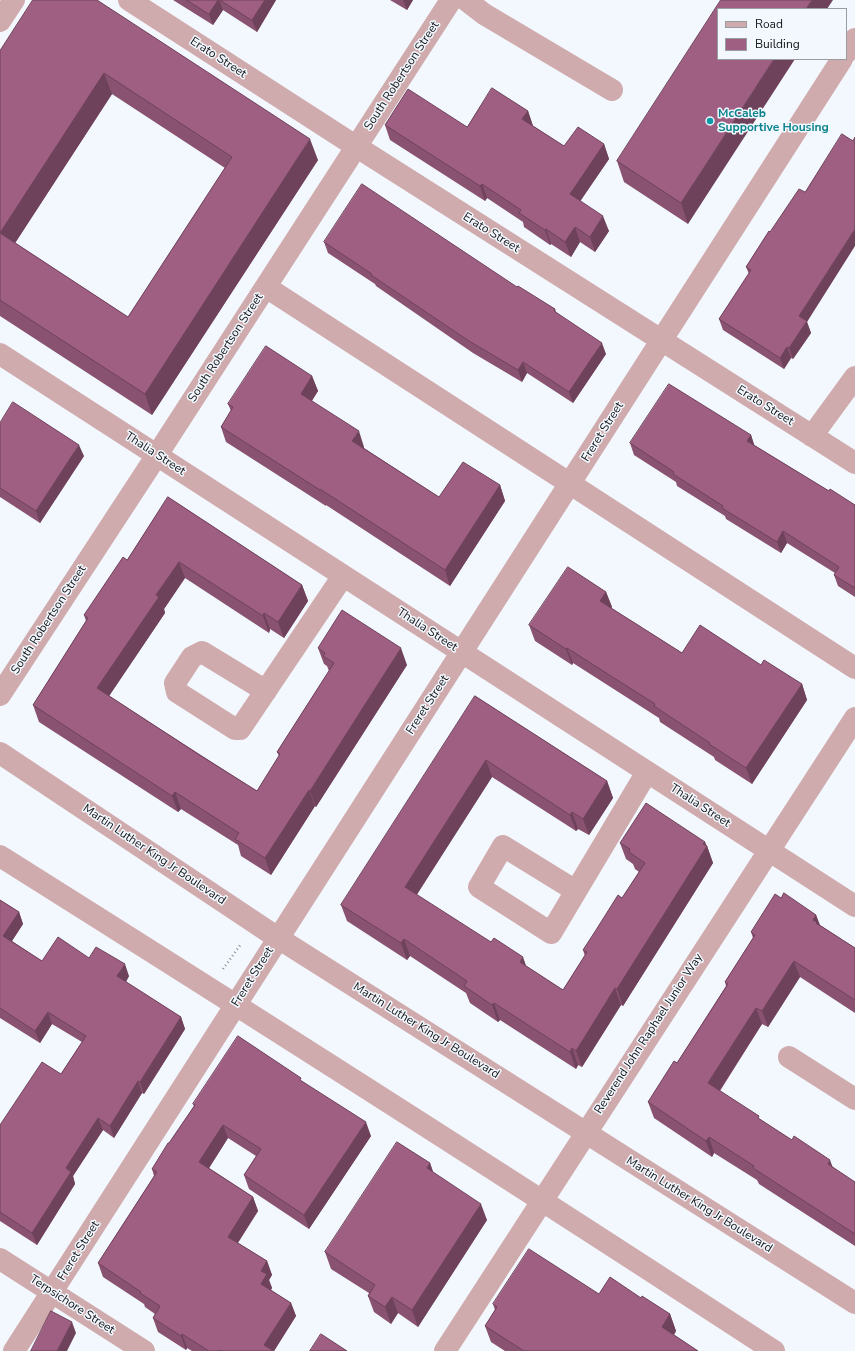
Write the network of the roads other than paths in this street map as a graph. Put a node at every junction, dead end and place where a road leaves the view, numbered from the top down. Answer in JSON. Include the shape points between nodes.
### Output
{"nodes":[{"id":1,"x":14,"y":0,"type":"edge"},
{"id":2,"x":129,"y":0,"type":"edge"},
{"id":3,"x":451,"y":0,"type":"edge"},
{"id":4,"x":466,"y":0,"type":"edge"},
{"id":5,"x":0,"y":21,"type":"edge"},
{"id":6,"x":855,"y":39,"type":"edge"},
{"id":7,"x":847,"y":51,"type":"edge"},
{"id":8,"x":841,"y":60,"type":"edge"},
{"id":9,"x":612,"y":90,"type":"dead end"},
{"id":10,"x":356,"y":147,"type":"junction"},
{"id":11,"x":266,"y":287,"type":"junction"},
{"id":12,"x":660,"y":341,"type":"junction"},
{"id":13,"x":0,"y":354,"type":"edge"},
{"id":14,"x":855,"y":377,"type":"edge"},
{"id":15,"x":812,"y":436,"type":"junction"},
{"id":16,"x":157,"y":455,"type":"junction"},
{"id":17,"x":855,"y":463,"type":"edge"},
{"id":18,"x":570,"y":484,"type":"junction"},
{"id":19,"x":343,"y":576,"type":"junction"},
{"id":20,"x":462,"y":652,"type":"junction"},
{"id":21,"x":855,"y":668,"type":"edge"},
{"id":22,"x":266,"y":692,"type":"dead end"},
{"id":23,"x":0,"y":695,"type":"edge"},
{"id":24,"x":855,"y":718,"type":"edge"},
{"id":25,"x":0,"y":753,"type":"edge"},
{"id":26,"x":647,"y":772,"type":"junction"},
{"id":27,"x":769,"y":850,"type":"junction"},
{"id":28,"x":0,"y":856,"type":"edge"},
{"id":29,"x":576,"y":891,"type":"dead end"},
{"id":30,"x":855,"y":906,"type":"edge"},
{"id":31,"x":278,"y":938,"type":"junction"},
{"id":32,"x":236,"y":1004,"type":"junction"},
{"id":33,"x":789,"y":1057,"type":"dead end"},
{"id":34,"x":855,"y":1099,"type":"edge"},
{"id":35,"x":585,"y":1133,"type":"junction"},
{"id":36,"x":542,"y":1200,"type":"junction"},
{"id":37,"x":0,"y":1259,"type":"edge"},
{"id":38,"x":53,"y":1292,"type":"junction"},
{"id":39,"x":855,"y":1304,"type":"edge"},
{"id":40,"x":14,"y":1351,"type":"edge"},
{"id":41,"x":144,"y":1351,"type":"edge"},
{"id":42,"x":445,"y":1351,"type":"edge"},
{"id":43,"x":774,"y":1351,"type":"edge"}],
"edges":[{"from":1,"to":5,"type":"street"},
{"from":2,"to":10,"type":"street","name":"Erato Street"},
{"from":3,"to":10,"type":"street","name":"South Robertson Street"},
{"from":4,"to":9,"type":"street","via":[[484,14]]},
{"from":6,"to":7,"type":"street"},
{"from":8,"to":12,"type":"street","name":"Freret Street"},
{"from":10,"to":11,"type":"street","name":"South Robertson Street"},
{"from":10,"to":12,"type":"street","name":"Erato Street"},
{"from":11,"to":16,"type":"street","name":"South Robertson Street"},
{"from":11,"to":18,"type":"street"},
{"from":12,"to":15,"type":"street","name":"Erato Street"},
{"from":12,"to":18,"type":"street","name":"Freret Street"},
{"from":13,"to":16,"type":"street","name":"Thalia Street"},
{"from":14,"to":15,"type":"street"},
{"from":15,"to":17,"type":"street","name":"Erato Street"},
{"from":16,"to":19,"type":"street","name":"Thalia Street"},
{"from":16,"to":23,"type":"street","name":"South Robertson Street"},
{"from":18,"to":20,"type":"street","name":"Freret Street"},
{"from":18,"to":21,"type":"street"},
{"from":19,"to":20,"type":"street","name":"Thalia Street"},
{"from":19,"to":22,"type":"street"},
{"from":20,"to":26,"type":"street","name":"Thalia Street"},
{"from":20,"to":31,"type":"street","name":"Freret Street"},
{"from":24,"to":27,"type":"street","name":"Reverend John Raphael Junior Way"},
{"from":25,"to":31,"type":"street","name":"Martin Luther King Jr Boulevard"},
{"from":26,"to":27,"type":"street","name":"Thalia Street"},
{"from":26,"to":29,"type":"street"},
{"from":27,"to":30,"type":"street","name":"Thalia Street"},
{"from":27,"to":35,"type":"street","name":"Reverend John Raphael Junior Way"},
{"from":28,"to":32,"type":"street"},
{"from":31,"to":32,"type":"street","name":"Freret Street"},
{"from":31,"to":35,"type":"street","name":"Martin Luther King Jr Boulevard"},
{"from":32,"to":36,"type":"street"},
{"from":32,"to":38,"type":"street","name":"Freret Street"},
{"from":33,"to":34,"type":"street"},
{"from":35,"to":36,"type":"street","name":"Reverend John Raphael Junior Way"},
{"from":35,"to":39,"type":"street","name":"Martin Luther King Jr Boulevard"},
{"from":36,"to":42,"type":"street","name":"Reverend John Raphael Junior Way"},
{"from":36,"to":43,"type":"street"},
{"from":37,"to":38,"type":"street","name":"Terpsichore Street"},
{"from":38,"to":40,"type":"street","name":"Freret Street"},
{"from":38,"to":41,"type":"street","name":"Terpsichore Street"}]}
